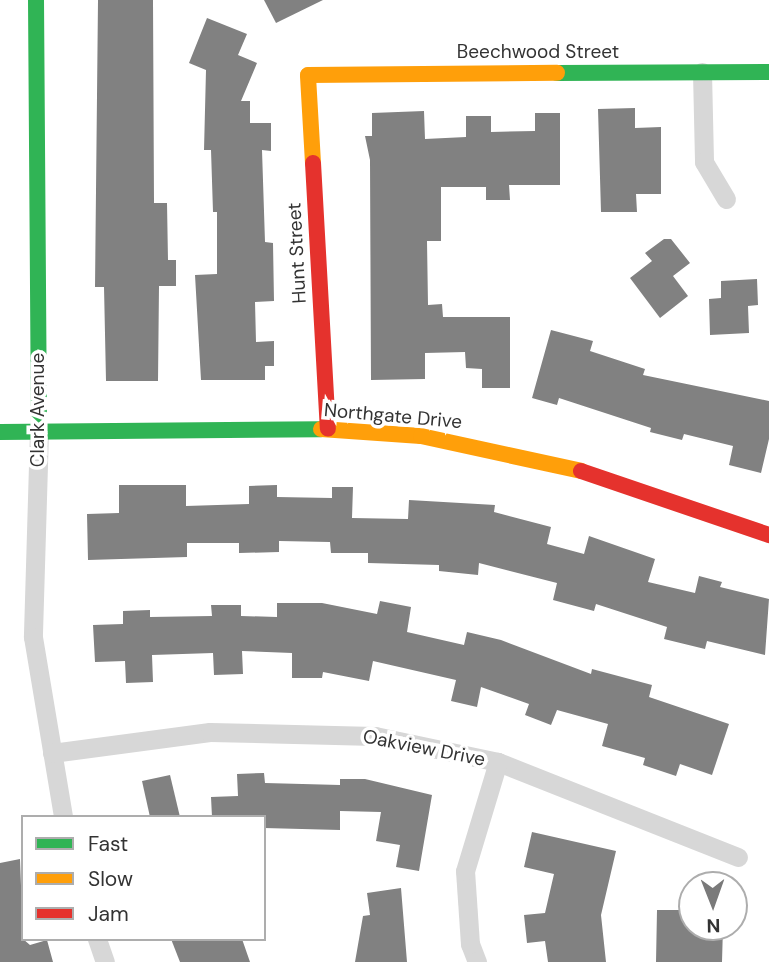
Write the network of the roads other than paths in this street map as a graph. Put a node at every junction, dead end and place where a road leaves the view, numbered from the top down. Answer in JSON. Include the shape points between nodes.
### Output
{"nodes":[{"id":1,"x":36,"y":0,"type":"edge"},
{"id":2,"x":702,"y":72,"type":"junction"},
{"id":3,"x":769,"y":72,"type":"edge"},
{"id":4,"x":308,"y":75,"type":"joint"},
{"id":5,"x":726,"y":199,"type":"dead end"},
{"id":6,"x":328,"y":429,"type":"junction"},
{"id":7,"x":39,"y":431,"type":"junction"},
{"id":8,"x":0,"y":432,"type":"edge"},
{"id":9,"x":769,"y":535,"type":"edge"},
{"id":10,"x":52,"y":753,"type":"junction"},
{"id":11,"x":498,"y":762,"type":"junction"},
{"id":12,"x":63,"y":815,"type":"edge"},
{"id":13,"x":738,"y":857,"type":"dead end"},
{"id":14,"x":97,"y":941,"type":"edge"},
{"id":15,"x":104,"y":962,"type":"edge"},
{"id":16,"x":477,"y":962,"type":"edge"}],
"edges":[{"from":1,"to":7,"type":"street","name":"Clark Avenue"},
{"from":2,"to":3,"type":"street","name":"Beechwood Street"},
{"from":2,"to":4,"type":"street","name":"Beechwood Street"},
{"from":2,"to":5,"type":"street","via":[[704,162]]},
{"from":4,"to":6,"type":"street","name":"Hunt Street"},
{"from":6,"to":7,"type":"street","name":"Northgate Drive"},
{"from":6,"to":9,"type":"street","name":"Northgate Drive","via":[[421,436],[504,451],[585,472]]},
{"from":7,"to":8,"type":"street","name":"Northgate Drive"},
{"from":7,"to":10,"type":"street","name":"Clark Avenue","via":[[33,637]]},
{"from":10,"to":11,"type":"street","name":"Oakview Drive","via":[[210,732],[374,736]]},
{"from":10,"to":12,"type":"street","name":"Clark Avenue"},
{"from":11,"to":13,"type":"street","name":"Oakview Drive"},
{"from":11,"to":16,"type":"street","via":[[465,871],[470,944]]},
{"from":14,"to":15,"type":"street"}]}
